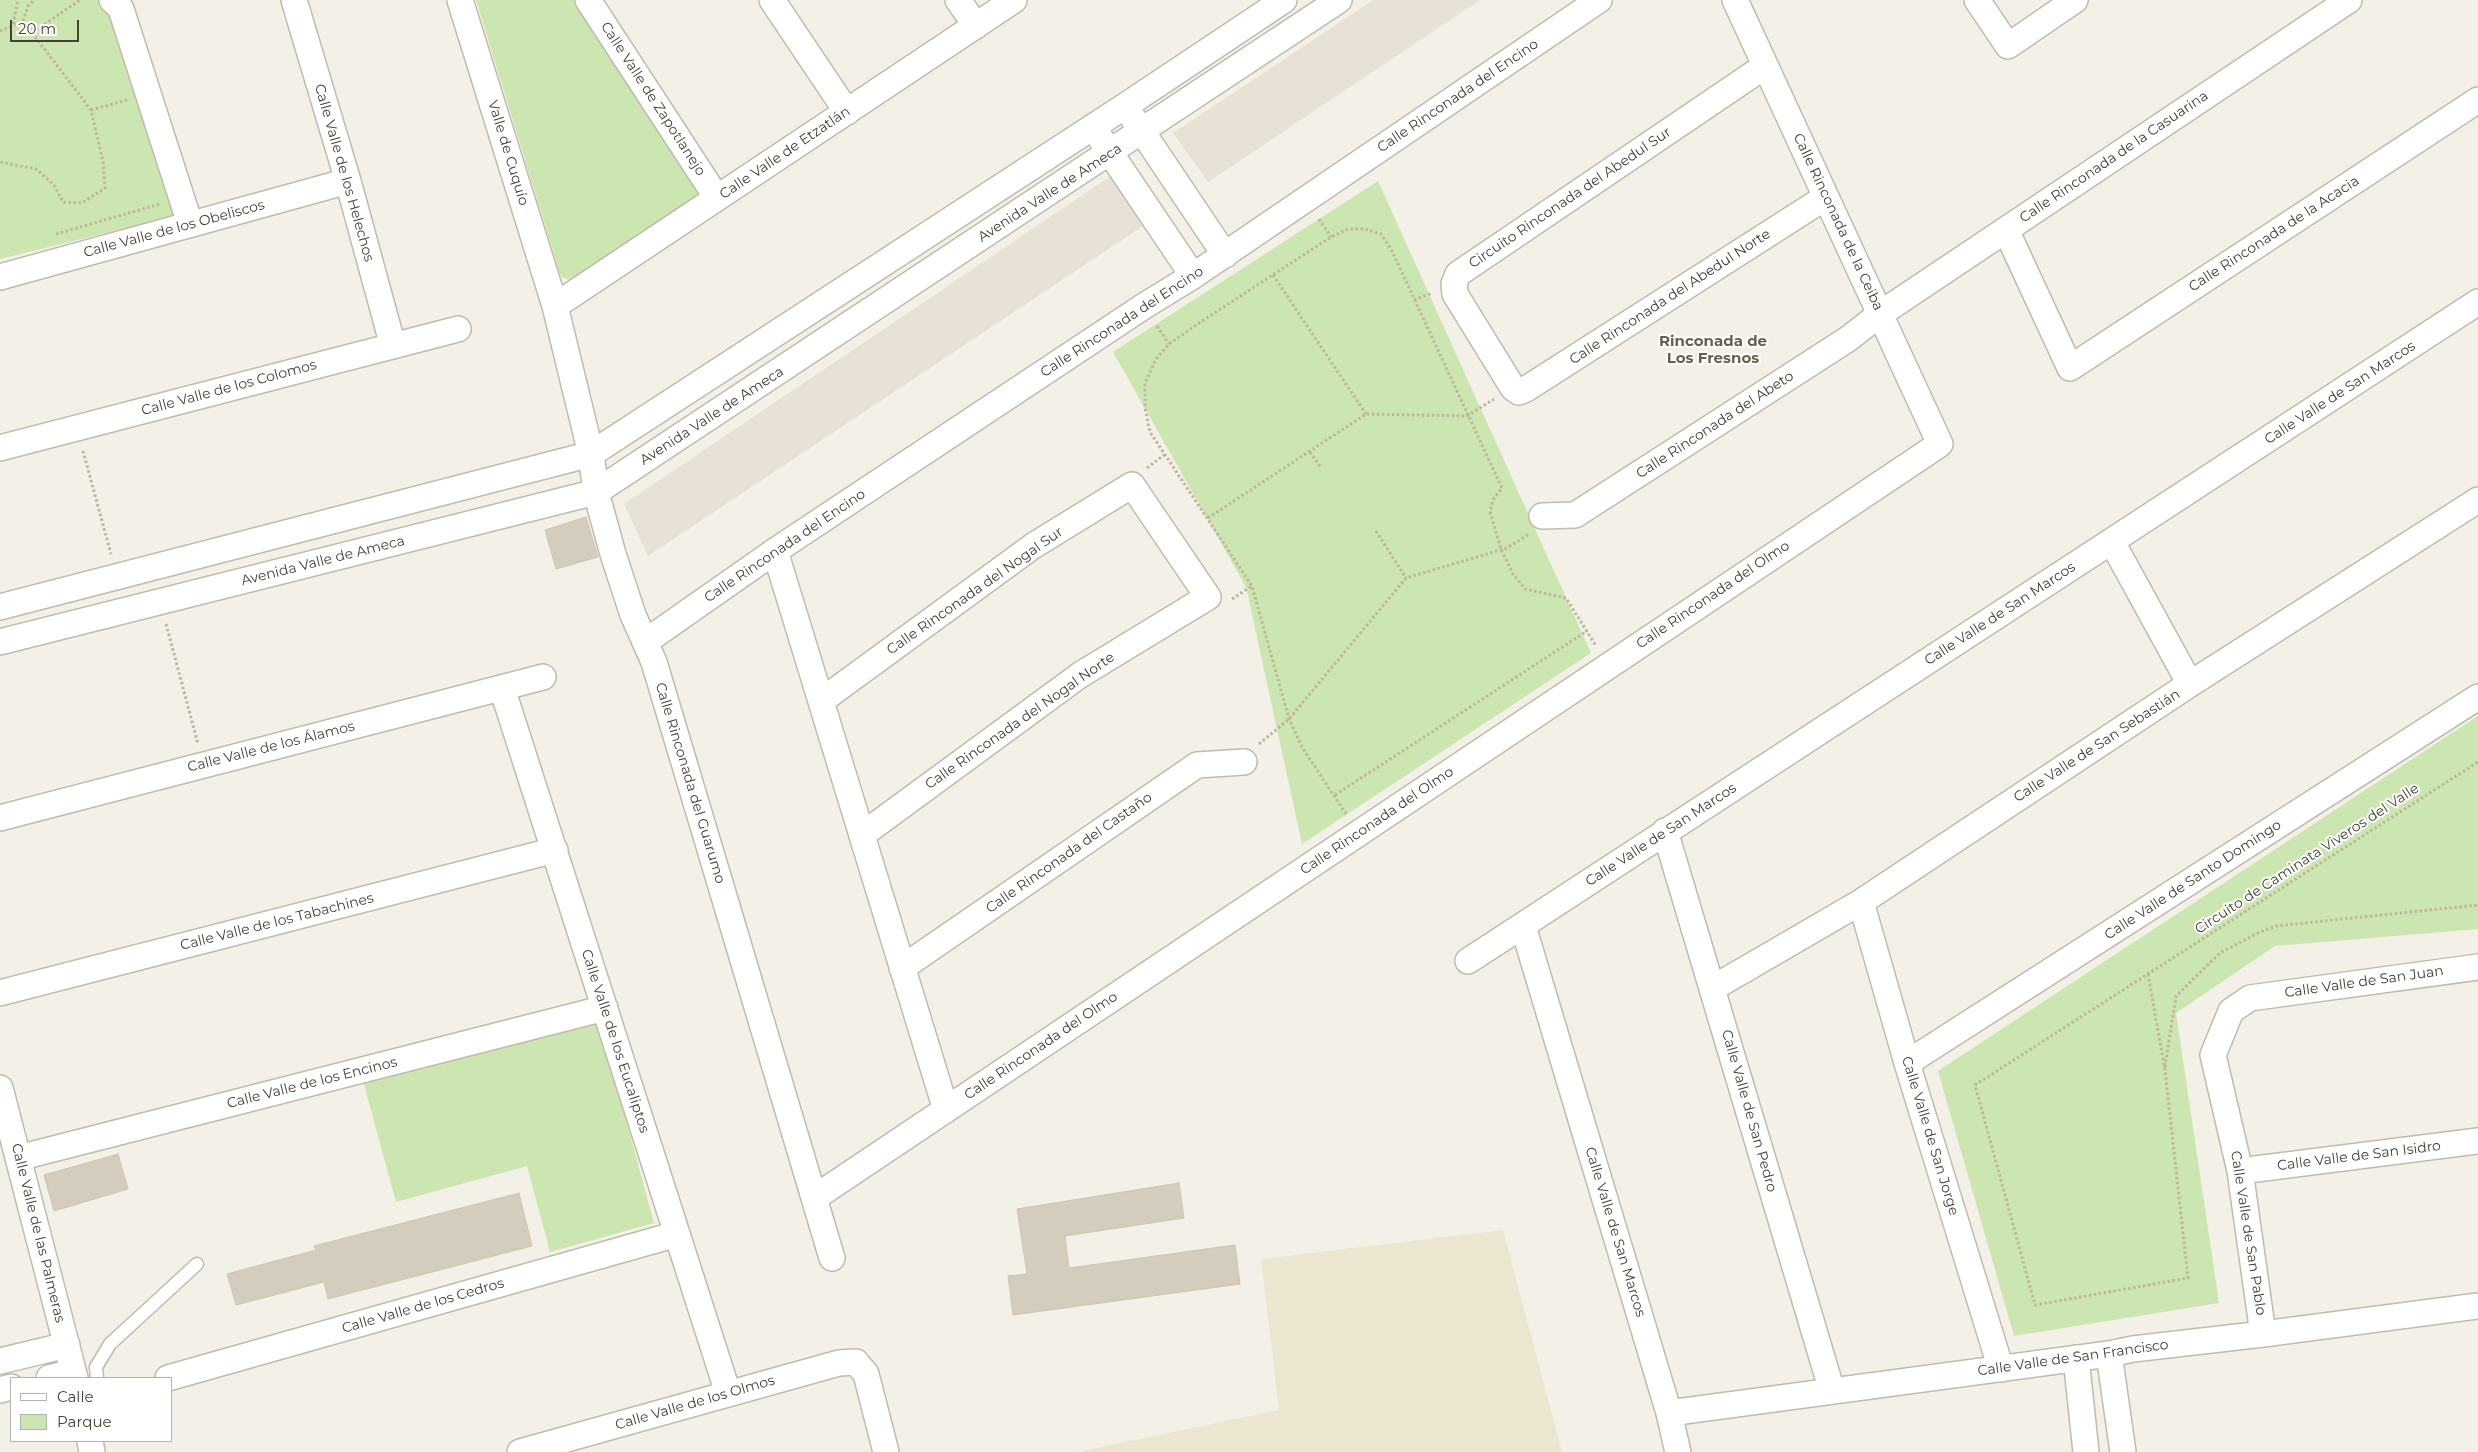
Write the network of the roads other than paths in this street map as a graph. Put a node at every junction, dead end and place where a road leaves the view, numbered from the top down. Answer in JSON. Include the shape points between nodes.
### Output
{"nodes":[{"id":1,"x":112,"y":0,"type":"edge"},
{"id":2,"x":294,"y":0,"type":"edge"},
{"id":3,"x":460,"y":0,"type":"edge"},
{"id":4,"x":588,"y":0,"type":"edge"},
{"id":5,"x":772,"y":0,"type":"edge"},
{"id":6,"x":958,"y":0,"type":"edge"},
{"id":7,"x":1014,"y":0,"type":"edge"},
{"id":8,"x":1284,"y":0,"type":"edge"},
{"id":9,"x":1339,"y":0,"type":"edge"},
{"id":10,"x":1599,"y":0,"type":"edge"},
{"id":11,"x":1735,"y":0,"type":"edge"},
{"id":12,"x":1977,"y":0,"type":"edge"},
{"id":13,"x":2075,"y":0,"type":"edge"},
{"id":14,"x":2349,"y":0,"type":"edge"},
{"id":15,"x":976,"y":26,"type":"junction"},
{"id":16,"x":1766,"y":66,"type":"junction"},
{"id":17,"x":2478,"y":100,"type":"edge"},
{"id":18,"x":1126,"y":106,"type":"junction"},
{"id":19,"x":847,"y":112,"type":"junction"},
{"id":20,"x":1092,"y":128,"type":"junction"},
{"id":21,"x":1142,"y":132,"type":"junction"},
{"id":22,"x":1111,"y":153,"type":"junction"},
{"id":23,"x":348,"y":181,"type":"junction"},
{"id":24,"x":1826,"y":197,"type":"junction"},
{"id":25,"x":717,"y":198,"type":"junction"},
{"id":26,"x":190,"y":224,"type":"junction"},
{"id":27,"x":2006,"y":230,"type":"junction"},
{"id":28,"x":1225,"y":255,"type":"junction"},
{"id":29,"x":1193,"y":276,"type":"junction"},
{"id":30,"x":0,"y":277,"type":"edge"},
{"id":31,"x":2478,"y":302,"type":"edge"},
{"id":32,"x":556,"y":306,"type":"junction"},
{"id":33,"x":1880,"y":314,"type":"junction"},
{"id":34,"x":458,"y":329,"type":"dead end"},
{"id":35,"x":393,"y":346,"type":"junction"},
{"id":36,"x":1513,"y":388,"type":"joint"},
{"id":37,"x":1940,"y":444,"type":"joint"},
{"id":38,"x":0,"y":448,"type":"edge"},
{"id":39,"x":591,"y":454,"type":"junction"},
{"id":40,"x":1132,"y":485,"type":"joint"},
{"id":41,"x":596,"y":492,"type":"junction"},
{"id":42,"x":2476,"y":507,"type":"edge"},
{"id":43,"x":1542,"y":516,"type":"road end"},
{"id":44,"x":2112,"y":542,"type":"junction"},
{"id":45,"x":775,"y":550,"type":"junction"},
{"id":46,"x":0,"y":607,"type":"edge"},
{"id":47,"x":0,"y":642,"type":"edge"},
{"id":48,"x":645,"y":642,"type":"junction"},
{"id":49,"x":542,"y":677,"type":"dead end"},
{"id":50,"x":2190,"y":684,"type":"junction"},
{"id":51,"x":502,"y":688,"type":"junction"},
{"id":52,"x":2478,"y":697,"type":"edge"},
{"id":53,"x":821,"y":701,"type":"junction"},
{"id":54,"x":1244,"y":762,"type":"road end"},
{"id":55,"x":0,"y":818,"type":"edge"},
{"id":56,"x":1665,"y":831,"type":"junction"},
{"id":57,"x":862,"y":835,"type":"junction"},
{"id":58,"x":554,"y":850,"type":"junction"},
{"id":59,"x":1861,"y":902,"type":"junction"},
{"id":60,"x":1523,"y":926,"type":"junction"},
{"id":61,"x":1468,"y":961,"type":"dead end"},
{"id":62,"x":2478,"y":967,"type":"edge"},
{"id":63,"x":902,"y":968,"type":"junction"},
{"id":64,"x":1713,"y":988,"type":"junction"},
{"id":65,"x":0,"y":993,"type":"edge"},
{"id":66,"x":2250,"y":998,"type":"joint"},
{"id":67,"x":605,"y":1008,"type":"junction"},
{"id":68,"x":1907,"y":1063,"type":"junction"},
{"id":69,"x":0,"y":1088,"type":"edge"},
{"id":70,"x":946,"y":1110,"type":"junction"},
{"id":71,"x":2478,"y":1141,"type":"edge"},
{"id":72,"x":18,"y":1158,"type":"junction"},
{"id":73,"x":2240,"y":1171,"type":"junction"},
{"id":74,"x":814,"y":1198,"type":"junction"},
{"id":75,"x":677,"y":1234,"type":"junction"},
{"id":76,"x":832,"y":1258,"type":"dead end"},
{"id":77,"x":197,"y":1264,"type":"dead end"},
{"id":78,"x":2478,"y":1306,"type":"edge"},
{"id":79,"x":2263,"y":1334,"type":"junction"},
{"id":80,"x":67,"y":1345,"type":"junction"},
{"id":81,"x":2109,"y":1354,"type":"junction"},
{"id":82,"x":2076,"y":1358,"type":"junction"},
{"id":83,"x":0,"y":1361,"type":"edge"},
{"id":84,"x":2001,"y":1369,"type":"junction"},
{"id":85,"x":74,"y":1375,"type":"edge"},
{"id":86,"x":57,"y":1377,"type":"edge"},
{"id":87,"x":97,"y":1377,"type":"edge"},
{"id":88,"x":172,"y":1377,"type":"edge"},
{"id":89,"x":1832,"y":1391,"type":"junction"},
{"id":90,"x":728,"y":1393,"type":"junction"},
{"id":91,"x":1669,"y":1413,"type":"junction"},
{"id":92,"x":520,"y":1452,"type":"edge"},
{"id":93,"x":886,"y":1452,"type":"edge"},
{"id":94,"x":1678,"y":1452,"type":"edge"},
{"id":95,"x":2086,"y":1452,"type":"edge"},
{"id":96,"x":2123,"y":1452,"type":"edge"}],
"edges":[{"from":1,"to":26,"type":"street","via":[[121,9]]},
{"from":2,"to":23,"type":"street","name":"Calle Valle de los Helechos"},
{"from":3,"to":32,"type":"street","name":"Valle de Cuquío"},
{"from":4,"to":25,"type":"street","name":"Calle Valle de Zapotlanejo"},
{"from":5,"to":19,"type":"street"},
{"from":6,"to":15,"type":"street"},
{"from":7,"to":15,"type":"street","name":"Calle Valle de Etzatlán"},
{"from":8,"to":18,"type":"street"},
{"from":9,"to":21,"type":"street","name":"Avenida Valle de Ameca"},
{"from":10,"to":28,"type":"street","name":"Calle Rinconada del Encino"},
{"from":11,"to":16,"type":"street","name":"Calle Rinconada de la Ceiba"},
{"from":12,"to":13,"type":"street","via":[[2008,46]]},
{"from":14,"to":27,"type":"street","name":"Calle Rinconada de la Casuarina"},
{"from":15,"to":19,"type":"street","name":"Calle Valle de Etzatlán"},
{"from":16,"to":24,"type":"street","name":"Calle Rinconada de la Ceiba"},
{"from":16,"to":36,"type":"street","name":"Circuito Rinconada del Abedul Sur","via":[[1458,274],[1455,294]]},
{"from":17,"to":27,"type":"street","name":"Calle Rinconada de la Acacia","via":[[2070,368]]},
{"from":18,"to":20,"type":"street"},
{"from":18,"to":21,"type":"street"},
{"from":19,"to":25,"type":"street","name":"Calle Valle de Etzatlán"},
{"from":20,"to":22,"type":"street"},
{"from":20,"to":39,"type":"street"},
{"from":21,"to":22,"type":"street","name":"Avenida Valle de Ameca"},
{"from":21,"to":28,"type":"street"},
{"from":22,"to":29,"type":"street"},
{"from":22,"to":41,"type":"street","name":"Avenida Valle de Ameca"},
{"from":23,"to":26,"type":"street","name":"Calle Valle de los Obeliscos"},
{"from":23,"to":35,"type":"street","name":"Calle Valle de los Helechos"},
{"from":24,"to":33,"type":"street","name":"Calle Rinconada de la Ceiba"},
{"from":24,"to":36,"type":"street","name":"Calle Rinconada del Abedul Norte","via":[[1526,389],[1519,392]]},
{"from":25,"to":32,"type":"street","name":"Calle Valle de Etzatlán"},
{"from":26,"to":30,"type":"street","name":"Calle Valle de los Obeliscos"},
{"from":27,"to":33,"type":"street","name":"Calle Rinconada de la Casuarina"},
{"from":28,"to":29,"type":"street","name":"Calle Rinconada del Encino"},
{"from":29,"to":45,"type":"street","name":"Calle Rinconada del Encino"},
{"from":31,"to":44,"type":"street","name":"Calle Valle de San Marcos"},
{"from":32,"to":39,"type":"street","name":"Calle Rinconada del Guarumo"},
{"from":33,"to":37,"type":"street","name":"Calle Rinconada de la Ceiba"},
{"from":33,"to":43,"type":"street","name":"Calle Rinconada del Abeto","via":[[1848,340],[1575,515]]},
{"from":34,"to":35,"type":"street","name":"Calle Valle de los Colomos"},
{"from":35,"to":38,"type":"street","name":"Calle Valle de los Colomos"},
{"from":37,"to":70,"type":"street","name":"Calle Rinconada del Olmo"},
{"from":39,"to":41,"type":"street","name":"Calle Rinconada del Guarumo"},
{"from":39,"to":46,"type":"street"},
{"from":40,"to":53,"type":"street","name":"Calle Rinconada del Nogal Sur","via":[[1033,546]]},
{"from":40,"to":57,"type":"street","name":"Calle Rinconada del Nogal Norte","via":[[1208,597],[1080,676]]},
{"from":41,"to":47,"type":"street","name":"Avenida Valle de Ameca"},
{"from":41,"to":48,"type":"street","name":"Calle Rinconada del Guarumo","via":[[633,615]]},
{"from":42,"to":50,"type":"street","name":"Calle Valle de San Sebastián"},
{"from":44,"to":50,"type":"street"},
{"from":44,"to":56,"type":"street","name":"Calle Valle de San Marcos"},
{"from":45,"to":48,"type":"street","name":"Calle Rinconada del Encino"},
{"from":45,"to":53,"type":"street"},
{"from":48,"to":74,"type":"street","name":"Calle Rinconada del Guarumo","via":[[654,662]]},
{"from":49,"to":51,"type":"street","name":"Calle Valle de los Álamos"},
{"from":50,"to":59,"type":"street","name":"Calle Valle de San Sebastián"},
{"from":51,"to":55,"type":"street","name":"Calle Valle de los Álamos"},
{"from":51,"to":58,"type":"street","name":"Calle Valle de los Eucaliptos"},
{"from":52,"to":68,"type":"street","name":"Calle Valle de Santo Domingo"},
{"from":53,"to":57,"type":"street"},
{"from":54,"to":63,"type":"street","name":"Calle Rinconada del Castaño","via":[[1197,765]]},
{"from":56,"to":60,"type":"street","name":"Calle Valle de San Marcos"},
{"from":56,"to":64,"type":"street","name":"Calle Valle de San Pedro"},
{"from":57,"to":63,"type":"street"},
{"from":58,"to":65,"type":"street","name":"Calle Valle de los Tabachines"},
{"from":58,"to":67,"type":"street","name":"Calle Valle de los Eucaliptos"},
{"from":59,"to":64,"type":"street","name":"Calle Valle de San Sebastián"},
{"from":59,"to":68,"type":"street","name":"Calle Valle de San Jorge"},
{"from":60,"to":61,"type":"street","name":"Calle Valle de San Marcos"},
{"from":60,"to":91,"type":"street","name":"Calle Valle de San Marcos"},
{"from":62,"to":66,"type":"street","name":"Calle Valle de San Juan"},
{"from":63,"to":70,"type":"street"},
{"from":64,"to":89,"type":"street","name":"Calle Valle de San Pedro"},
{"from":66,"to":73,"type":"street","name":"Calle Valle de San Pablo","via":[[2231,1011],[2212,1055]]},
{"from":67,"to":72,"type":"street","name":"Calle Valle de los Encinos"},
{"from":67,"to":75,"type":"street","name":"Calle Valle de los Eucaliptos"},
{"from":68,"to":84,"type":"street","name":"Calle Valle de San Jorge"},
{"from":69,"to":72,"type":"street","name":"Calle Valle de las Palmeras"},
{"from":70,"to":74,"type":"street","name":"Calle Rinconada del Olmo"},
{"from":71,"to":73,"type":"street","name":"Calle Valle de San Isidro"},
{"from":72,"to":80,"type":"street","name":"Calle Valle de las Palmeras"},
{"from":73,"to":79,"type":"street","name":"Calle Valle de San Pablo"},
{"from":74,"to":76,"type":"street","name":"Calle Rinconada del Guarumo"},
{"from":75,"to":88,"type":"street","name":"Calle Valle de los Cedros"},
{"from":75,"to":90,"type":"street","name":"Calle Valle de los Eucaliptos"},
{"from":77,"to":87,"type":"lane","via":[[110,1344],[96,1367]]},
{"from":78,"to":79,"type":"street","name":"Calle Valle de San Francisco"},
{"from":79,"to":81,"type":"street","name":"Calle Valle de San Francisco"},
{"from":80,"to":83,"type":"street"},
{"from":80,"to":85,"type":"street","name":"Calle Valle de las Palmeras"},
{"from":81,"to":82,"type":"street","name":"Calle Valle de San Francisco"},
{"from":81,"to":96,"type":"street"},
{"from":82,"to":84,"type":"street","name":"Calle Valle de San Francisco"},
{"from":82,"to":95,"type":"street"},
{"from":84,"to":89,"type":"street","name":"Calle Valle de San Francisco"},
{"from":85,"to":86,"type":"street"},
{"from":89,"to":91,"type":"street","name":"Calle Valle de San Francisco"},
{"from":90,"to":92,"type":"street","name":"Calle Valle de los Olmos"},
{"from":90,"to":93,"type":"street","name":"Calle Valle de los Olmos","via":[[839,1362],[856,1362],[866,1374]]},
{"from":91,"to":94,"type":"street","name":"Calle Valle de San Marcos"}]}
